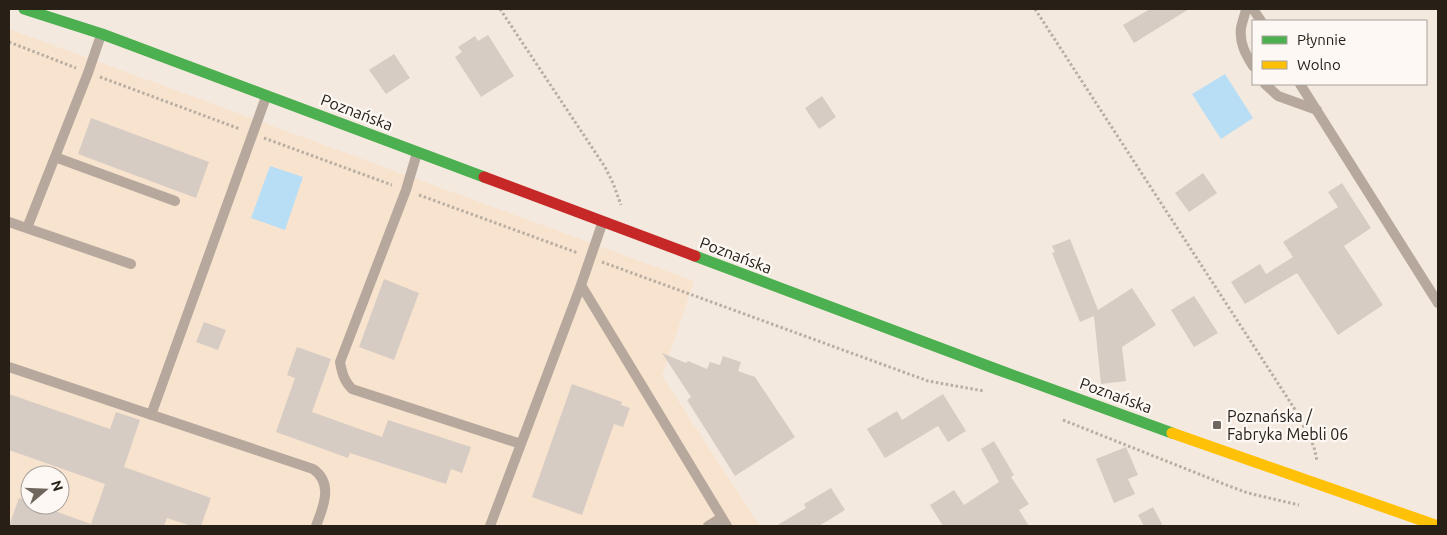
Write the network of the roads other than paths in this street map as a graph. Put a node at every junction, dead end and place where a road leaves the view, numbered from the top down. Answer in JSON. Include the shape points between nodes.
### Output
{"nodes":[{"id":1,"x":24,"y":9,"type":"edge"},
{"id":2,"x":1246,"y":9,"type":"edge"},
{"id":3,"x":1253,"y":9,"type":"edge"},
{"id":4,"x":1260,"y":20,"type":"edge"},
{"id":5,"x":102,"y":34,"type":"junction"},
{"id":6,"x":1252,"y":64,"type":"edge"},
{"id":7,"x":1266,"y":85,"type":"edge"},
{"id":8,"x":1301,"y":85,"type":"edge"},
{"id":9,"x":267,"y":96,"type":"junction"},
{"id":10,"x":1317,"y":110,"type":"junction"},
{"id":11,"x":418,"y":152,"type":"junction"},
{"id":12,"x":55,"y":157,"type":"junction"},
{"id":13,"x":175,"y":201,"type":"dead end"},
{"id":14,"x":9,"y":222,"type":"edge"},
{"id":15,"x":603,"y":222,"type":"junction"},
{"id":16,"x":27,"y":228,"type":"junction"},
{"id":17,"x":131,"y":264,"type":"dead end"},
{"id":18,"x":581,"y":285,"type":"junction"},
{"id":19,"x":1438,"y":303,"type":"edge"},
{"id":20,"x":9,"y":367,"type":"edge"},
{"id":21,"x":151,"y":416,"type":"junction"},
{"id":22,"x":521,"y":444,"type":"junction"},
{"id":23,"x":724,"y":522,"type":"edge"},
{"id":24,"x":316,"y":526,"type":"edge"},
{"id":25,"x":490,"y":526,"type":"edge"},
{"id":26,"x":708,"y":526,"type":"edge"},
{"id":27,"x":1438,"y":526,"type":"edge"}],
"edges":[{"from":1,"to":5,"type":"street","name":"Poznańska"},
{"from":2,"to":6,"type":"lane","via":[[1241,41]]},
{"from":3,"to":4,"type":"lane"},
{"from":5,"to":9,"type":"street","name":"Poznańska"},
{"from":5,"to":12,"type":"lane"},
{"from":7,"to":10,"type":"lane","via":[[1278,96]]},
{"from":8,"to":10,"type":"lane"},
{"from":9,"to":11,"type":"street","name":"Poznańska"},
{"from":9,"to":21,"type":"lane"},
{"from":10,"to":19,"type":"lane"},
{"from":11,"to":15,"type":"street","name":"Poznańska"},
{"from":11,"to":22,"type":"lane","via":[[340,362],[342,374],[352,389]]},
{"from":12,"to":13,"type":"lane"},
{"from":12,"to":16,"type":"lane"},
{"from":14,"to":16,"type":"lane"},
{"from":15,"to":18,"type":"lane"},
{"from":15,"to":27,"type":"street","name":"Poznańska","via":[[987,366]]},
{"from":16,"to":17,"type":"lane"},
{"from":18,"to":22,"type":"lane"},
{"from":18,"to":23,"type":"lane"},
{"from":20,"to":21,"type":"lane"},
{"from":21,"to":24,"type":"lane","via":[[314,469],[320,473],[326,487],[324,507]]},
{"from":22,"to":25,"type":"lane"},
{"from":23,"to":26,"type":"lane"}]}
